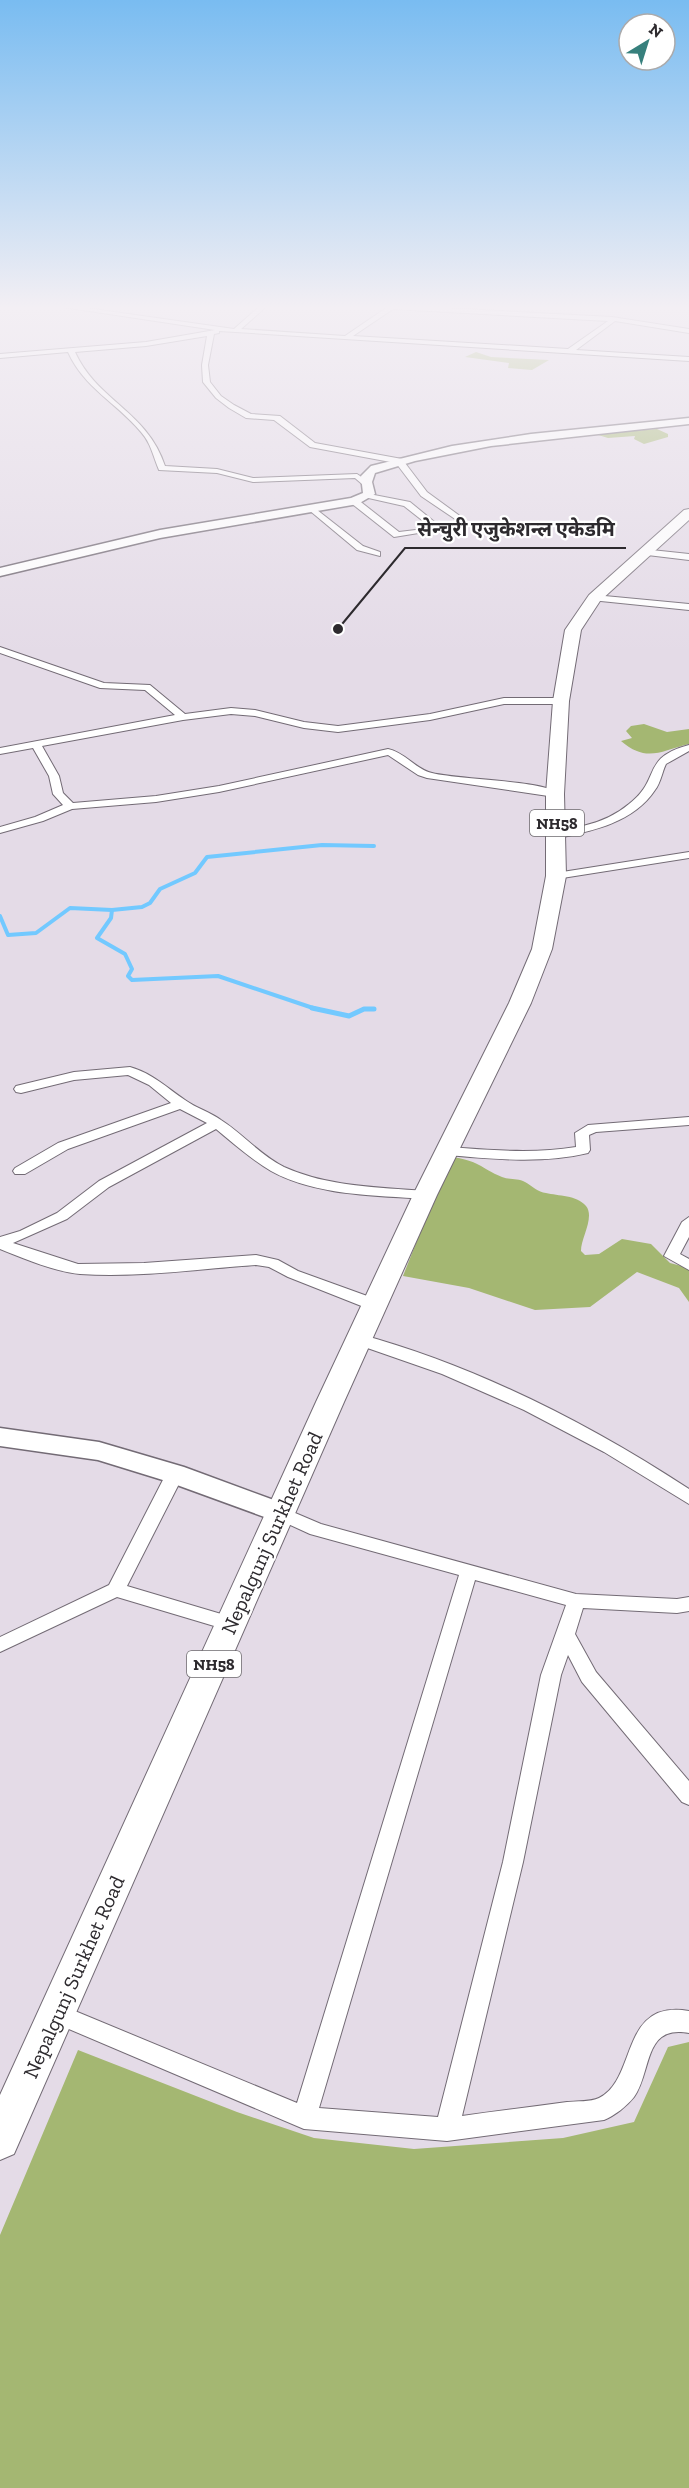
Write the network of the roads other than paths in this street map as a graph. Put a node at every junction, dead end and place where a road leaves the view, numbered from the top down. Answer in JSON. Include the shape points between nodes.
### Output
{"nodes":[{"id":1,"x":137,"y":422,"type":"edge"},
{"id":2,"x":285,"y":422,"type":"edge"},
{"id":3,"x":679,"y":422,"type":"edge"},
{"id":4,"x":399,"y":461,"type":"junction"},
{"id":5,"x":366,"y":488,"type":"junction"},
{"id":6,"x":354,"y":501,"type":"junction"},
{"id":7,"x":312,"y":508,"type":"junction"},
{"id":8,"x":689,"y":513,"type":"edge"},
{"id":9,"x":461,"y":521,"type":"dead end"},
{"id":10,"x":642,"y":552,"type":"junction"},
{"id":11,"x":377,"y":554,"type":"dead end"},
{"id":12,"x":689,"y":557,"type":"edge"},
{"id":13,"x":0,"y":572,"type":"edge"},
{"id":14,"x":594,"y":598,"type":"junction"},
{"id":15,"x":689,"y":607,"type":"edge"},
{"id":16,"x":0,"y":650,"type":"edge"},
{"id":17,"x":561,"y":701,"type":"junction"},
{"id":18,"x":183,"y":717,"type":"junction"},
{"id":19,"x":37,"y":746,"type":"junction"},
{"id":20,"x":689,"y":748,"type":"edge"},
{"id":21,"x":0,"y":751,"type":"edge"},
{"id":22,"x":555,"y":794,"type":"junction"},
{"id":23,"x":70,"y":806,"type":"junction"},
{"id":24,"x":0,"y":830,"type":"edge"},
{"id":25,"x":558,"y":835,"type":"junction"},
{"id":26,"x":689,"y":855,"type":"edge"},
{"id":27,"x":556,"y":876,"type":"junction"},
{"id":28,"x":21,"y":1089,"type":"dead end"},
{"id":29,"x":181,"y":1104,"type":"junction"},
{"id":30,"x":689,"y":1121,"type":"edge"},
{"id":31,"x":217,"y":1123,"type":"junction"},
{"id":32,"x":445,"y":1155,"type":"junction"},
{"id":33,"x":20,"y":1171,"type":"dead end"},
{"id":34,"x":427,"y":1192,"type":"junction"},
{"id":35,"x":689,"y":1222,"type":"edge"},
{"id":36,"x":0,"y":1242,"type":"edge"},
{"id":37,"x":689,"y":1264,"type":"edge"},
{"id":38,"x":375,"y":1305,"type":"junction"},
{"id":39,"x":358,"y":1339,"type":"junction"},
{"id":40,"x":0,"y":1437,"type":"edge"},
{"id":41,"x":175,"y":1474,"type":"junction"},
{"id":42,"x":689,"y":1498,"type":"edge"},
{"id":43,"x":281,"y":1513,"type":"junction"},
{"id":44,"x":469,"y":1571,"type":"junction"},
{"id":45,"x":116,"y":1590,"type":"junction"},
{"id":46,"x":576,"y":1601,"type":"junction"},
{"id":47,"x":689,"y":1604,"type":"edge"},
{"id":48,"x":231,"y":1624,"type":"junction"},
{"id":49,"x":566,"y":1634,"type":"junction"},
{"id":50,"x":0,"y":1645,"type":"edge"},
{"id":51,"x":689,"y":1796,"type":"edge"},
{"id":52,"x":58,"y":2014,"type":"junction"},
{"id":53,"x":689,"y":2022,"type":"edge"},
{"id":54,"x":8,"y":2099,"type":"edge"},
{"id":55,"x":304,"y":2118,"type":"junction"},
{"id":56,"x":447,"y":2129,"type":"junction"},
{"id":57,"x":0,"y":2140,"type":"edge"}],
"edges":[{"from":1,"to":5,"type":"street","via":[[152,442],[162,468],[217,471],[253,480],[357,476]]},
{"from":2,"to":4,"type":"street","via":[[313,445]]},
{"from":3,"to":4,"type":"street","via":[[493,443]]},
{"from":4,"to":5,"type":"street","via":[[368,473]]},
{"from":4,"to":9,"type":"street","via":[[424,494]]},
{"from":5,"to":6,"type":"street"},
{"from":5,"to":6,"type":"street","via":[[407,504],[439,529],[397,535]]},
{"from":6,"to":7,"type":"street"},
{"from":7,"to":11,"type":"street","via":[[360,548]]},
{"from":7,"to":13,"type":"street","via":[[138,538]]},
{"from":8,"to":10,"type":"main road","number":"NH58"},
{"from":10,"to":12,"type":"street"},
{"from":10,"to":14,"type":"main road","number":"NH58"},
{"from":14,"to":15,"type":"street"},
{"from":14,"to":17,"type":"main road","number":"NH58","via":[[573,630]]},
{"from":16,"to":18,"type":"street","via":[[103,686],[147,687]]},
{"from":17,"to":18,"type":"street","via":[[504,701],[338,729],[231,711]]},
{"from":17,"to":22,"type":"main road","number":"NH58"},
{"from":18,"to":19,"type":"street"},
{"from":19,"to":21,"type":"street"},
{"from":19,"to":23,"type":"street","via":[[54,776],[58,794]]},
{"from":20,"to":25,"type":"street","via":[[662,760],[656,768],[654,785],[615,820]]},
{"from":22,"to":23,"type":"street","via":[[506,783],[426,775],[397,753],[388,752],[209,791],[156,800]]},
{"from":22,"to":25,"type":"main road","number":"NH58"},
{"from":23,"to":24,"type":"street"},
{"from":25,"to":27,"type":"main road","number":"NH58"},
{"from":26,"to":27,"type":"street"},
{"from":27,"to":32,"type":"main road","number":"NH58","via":[[542,950],[520,1004]]},
{"from":28,"to":29,"type":"street","via":[[74,1076],[130,1071],[154,1082]]},
{"from":29,"to":31,"type":"street"},
{"from":29,"to":33,"type":"street","via":[[63,1146]]},
{"from":30,"to":32,"type":"street","via":[[593,1128],[582,1133],[583,1150],[566,1153]]},
{"from":31,"to":34,"type":"street","via":[[278,1169],[307,1180],[351,1189]]},
{"from":31,"to":36,"type":"street","via":[[104,1184],[62,1216]]},
{"from":32,"to":34,"type":"main road","number":"NH58"},
{"from":34,"to":38,"type":"main road","name":"Nepalgunj Surkhet Road","number":"NH58"},
{"from":35,"to":37,"type":"street","via":[[672,1256]]},
{"from":36,"to":38,"type":"street","via":[[78,1269],[256,1260],[273,1263]]},
{"from":38,"to":39,"type":"main road","name":"Nepalgunj Surkhet Road","number":"NH58"},
{"from":39,"to":42,"type":"street","via":[[498,1389],[551,1414],[609,1445]]},
{"from":39,"to":43,"type":"main road","name":"Nepalgunj Surkhet Road","number":"NH58"},
{"from":40,"to":41,"type":"street","via":[[99,1451]]},
{"from":41,"to":43,"type":"street"},
{"from":41,"to":45,"type":"street"},
{"from":43,"to":44,"type":"street","via":[[316,1529]]},
{"from":43,"to":48,"type":"main road","name":"Nepalgunj Surkhet Road","number":"NH58"},
{"from":44,"to":46,"type":"street"},
{"from":44,"to":55,"type":"street"},
{"from":45,"to":48,"type":"street"},
{"from":45,"to":50,"type":"street"},
{"from":46,"to":47,"type":"street"},
{"from":46,"to":49,"type":"street"},
{"from":48,"to":52,"type":"main road","name":"Nepalgunj Surkhet Road","number":"NH58"},
{"from":49,"to":51,"type":"street","via":[[589,1677]]},
{"from":49,"to":56,"type":"street","via":[[551,1675],[513,1862]]},
{"from":52,"to":54,"type":"main road","name":"Nepalgunj Surkhet Road","number":"NH58"},
{"from":52,"to":55,"type":"street"},
{"from":53,"to":56,"type":"street","via":[[674,2019],[656,2027],[641,2046],[626,2089],[604,2109]]},
{"from":54,"to":57,"type":"main road","name":"Nepalgunj Surkhet Road","number":"NH58"},
{"from":55,"to":56,"type":"street"}]}
